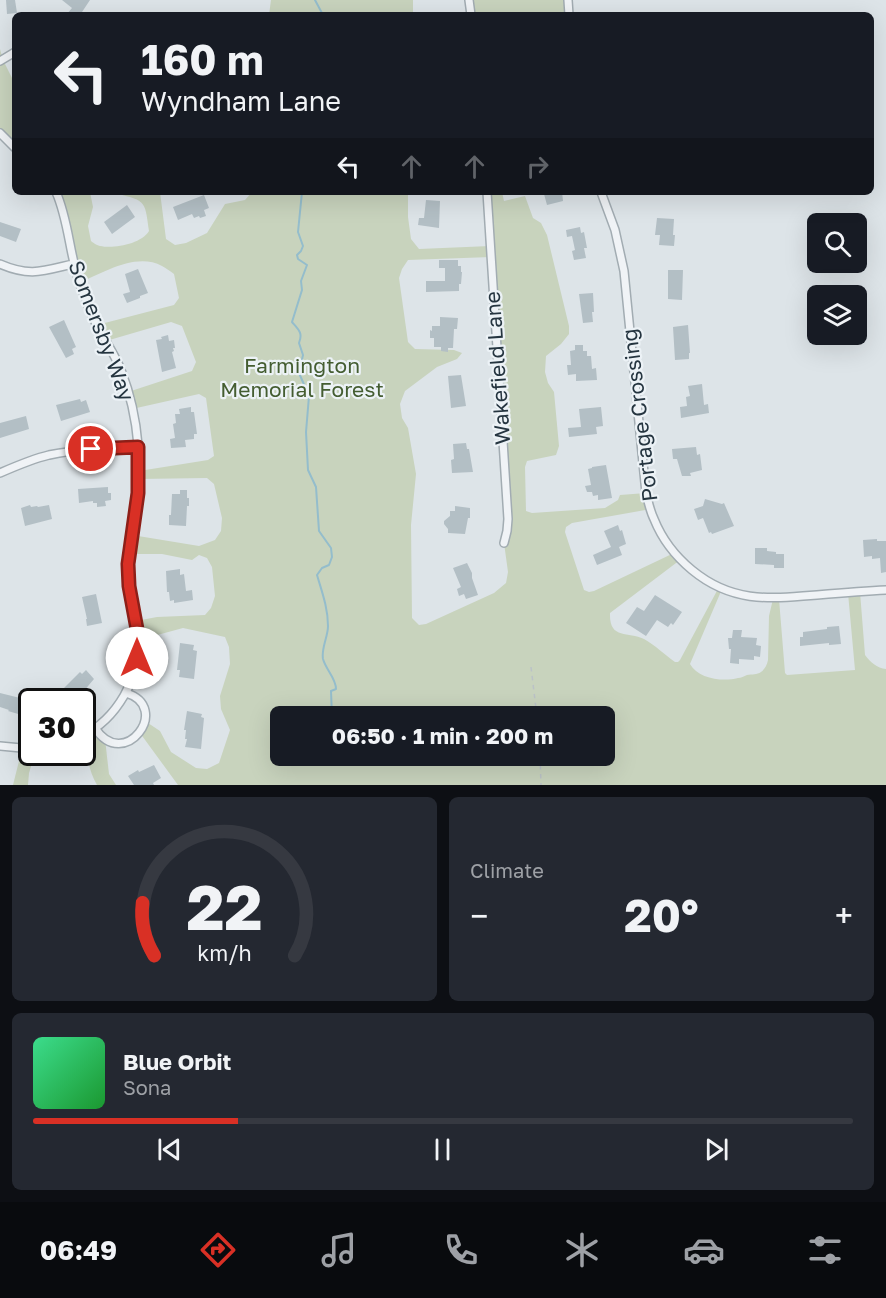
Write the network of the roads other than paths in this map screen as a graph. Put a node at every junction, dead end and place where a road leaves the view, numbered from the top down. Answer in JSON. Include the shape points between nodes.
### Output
{"nodes":[{"id":1,"x":0,"y":133,"type":"edge"},
{"id":2,"x":12,"y":145,"type":"edge"},
{"id":3,"x":57,"y":195,"type":"edge"},
{"id":4,"x":487,"y":195,"type":"edge"},
{"id":5,"x":603,"y":195,"type":"edge"},
{"id":6,"x":0,"y":264,"type":"edge"},
{"id":7,"x":73,"y":264,"type":"junction"},
{"id":8,"x":138,"y":447,"type":"junction"},
{"id":9,"x":0,"y":473,"type":"edge"},
{"id":10,"x":504,"y":543,"type":"dead end"},
{"id":11,"x":886,"y":590,"type":"edge"},
{"id":12,"x":126,"y":693,"type":"junction"},
{"id":13,"x":96,"y":727,"type":"edge"},
{"id":14,"x":96,"y":729,"type":"edge"},
{"id":15,"x":0,"y":746,"type":"edge"},
{"id":16,"x":18,"y":748,"type":"edge"}],
"edges":[{"from":1,"to":2,"type":"street"},
{"from":3,"to":7,"type":"street","name":"Somersby Way"},
{"from":4,"to":10,"type":"street","name":"Wakefield Lane","via":[[508,519]]},
{"from":5,"to":11,"type":"street","name":"Portage Crossing","via":[[624,271],[646,493],[654,520],[668,544],[680,560],[712,584],[733,593],[773,599]]},
{"from":6,"to":7,"type":"street","via":[[33,272]]},
{"from":7,"to":8,"type":"street","name":"Somersby Way","via":[[87,304],[121,370]]},
{"from":8,"to":9,"type":"street","via":[[58,454]]},
{"from":8,"to":12,"type":"street","name":"Somersby Way","via":[[138,493],[128,564],[138,649]]},
{"from":12,"to":13,"type":"street","name":"Somersby Way"},
{"from":12,"to":14,"type":"street","via":[[137,698],[145,712],[138,736],[113,743]]},
{"from":15,"to":16,"type":"street"}]}
